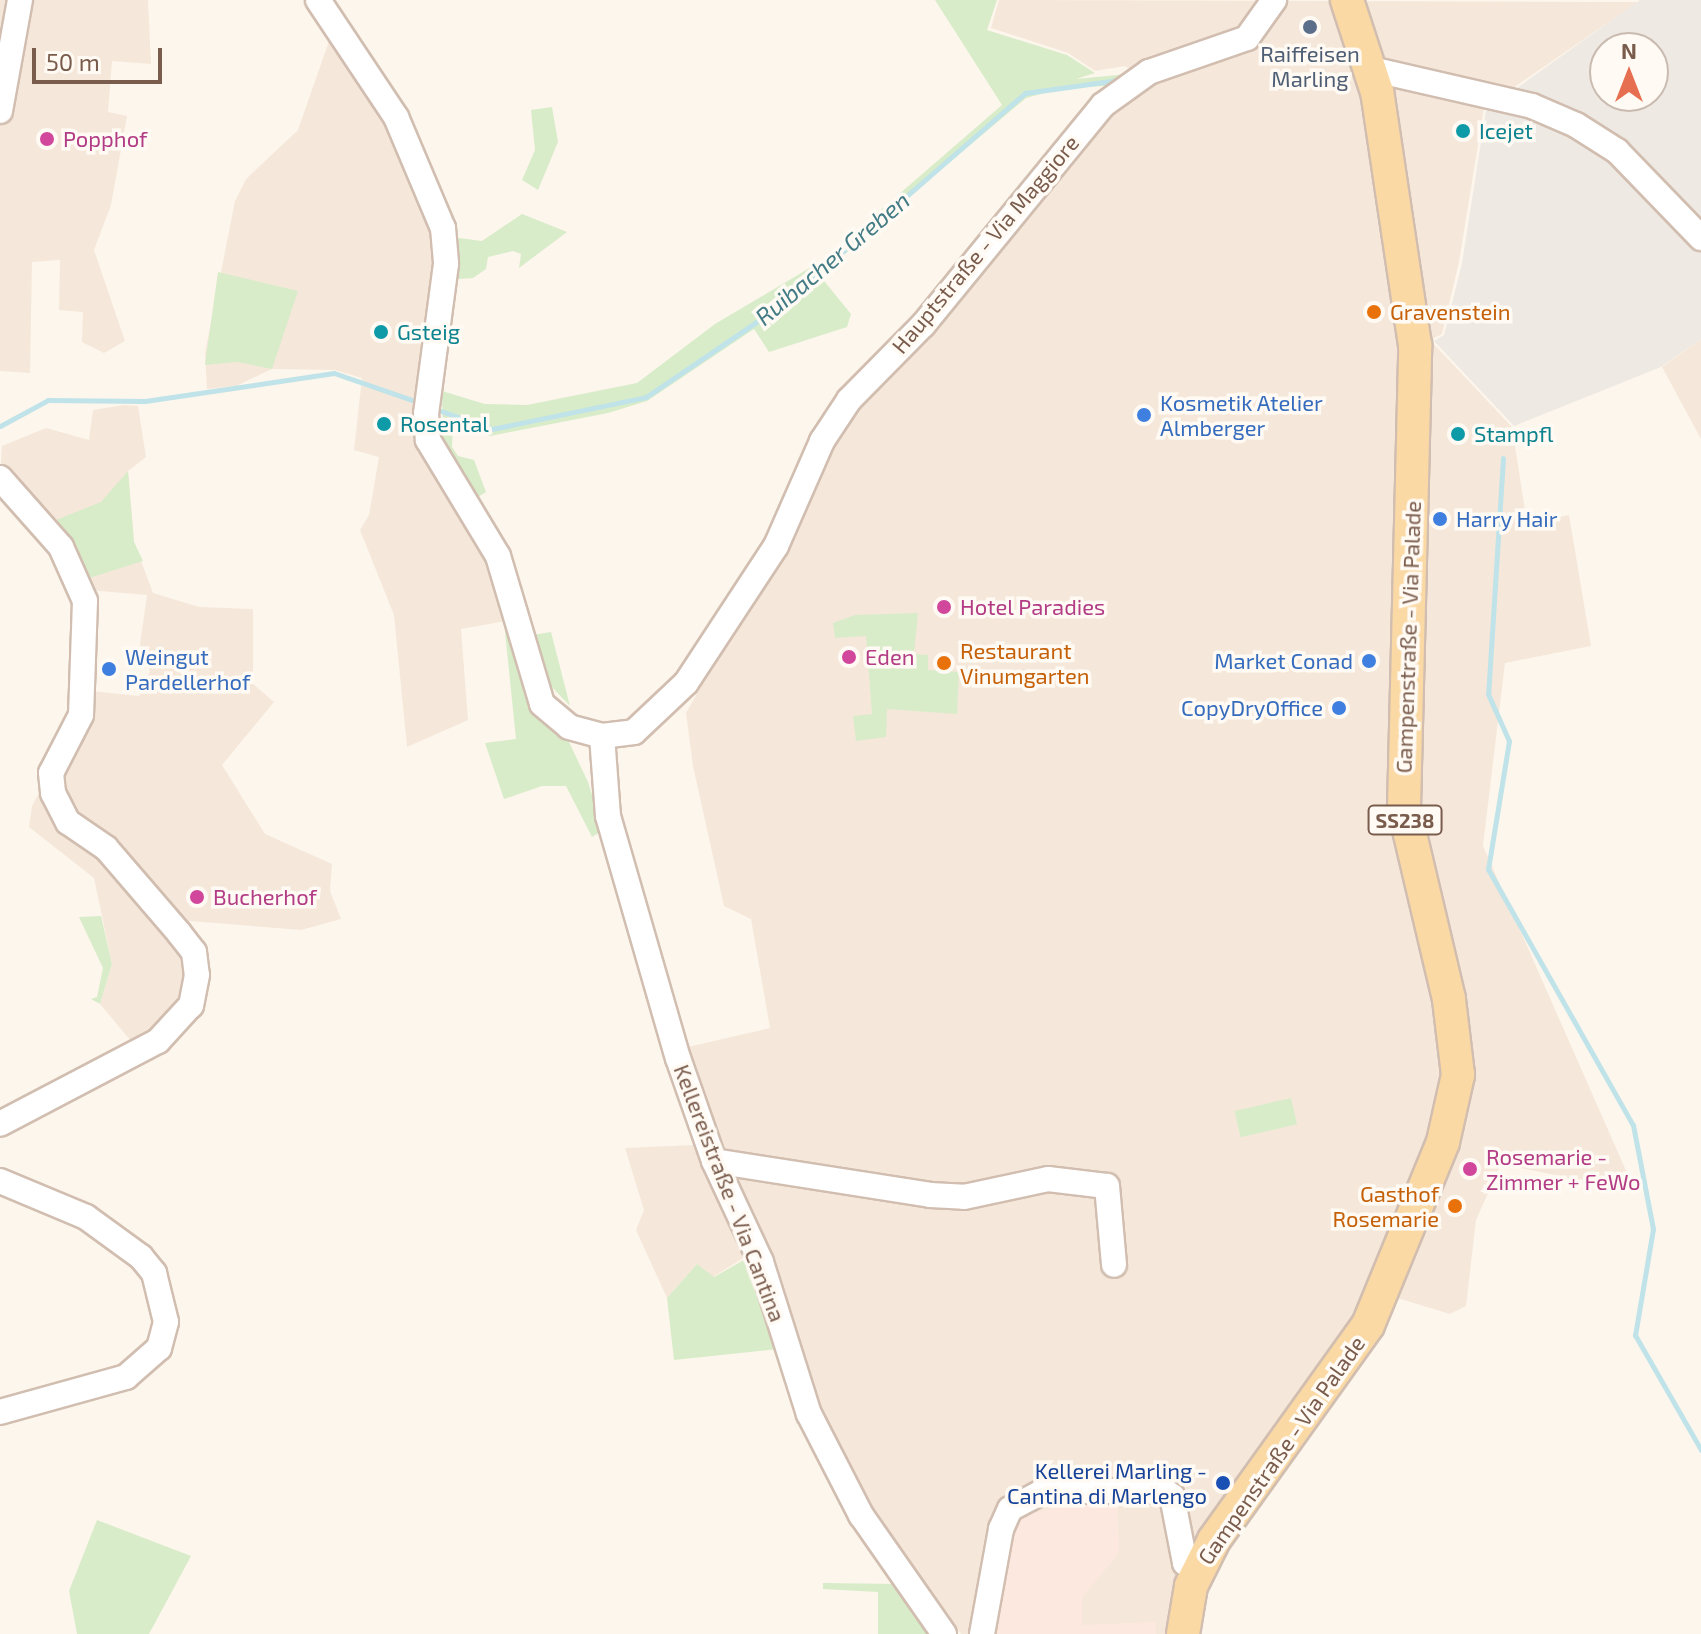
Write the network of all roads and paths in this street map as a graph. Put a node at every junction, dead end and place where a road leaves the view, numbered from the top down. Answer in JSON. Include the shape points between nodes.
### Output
{"nodes":[{"id":1,"x":20,"y":0,"type":"edge"},
{"id":2,"x":318,"y":0,"type":"edge"},
{"id":3,"x":1274,"y":0,"type":"edge"},
{"id":4,"x":1347,"y":0,"type":"edge"},
{"id":5,"x":1371,"y":69,"type":"junction"},
{"id":6,"x":0,"y":111,"type":"edge"},
{"id":7,"x":1701,"y":238,"type":"edge"},
{"id":8,"x":0,"y":478,"type":"edge"},
{"id":9,"x":594,"y":736,"type":"junction"},
{"id":10,"x":0,"y":1124,"type":"edge"},
{"id":11,"x":714,"y":1161,"type":"junction"},
{"id":12,"x":0,"y":1181,"type":"edge"},
{"id":13,"x":1114,"y":1265,"type":"dead end"},
{"id":14,"x":0,"y":1412,"type":"edge"},
{"id":15,"x":1197,"y":1571,"type":"junction"},
{"id":16,"x":944,"y":1634,"type":"edge"},
{"id":17,"x":982,"y":1634,"type":"edge"},
{"id":18,"x":1183,"y":1634,"type":"edge"}],
"edges":[{"from":1,"to":6,"type":"street"},
{"from":2,"to":9,"type":"street","via":[[396,117],[443,228],[446,264],[426,413],[428,440],[498,556],[542,704]]},
{"from":3,"to":9,"type":"street","name":"Hauptstraße - Via Maggiore","via":[[1247,38],[1149,72],[1103,105],[923,325],[849,400],[822,441],[776,546],[686,683],[634,732]]},
{"from":4,"to":5,"type":"main road","name":"Gampenstraße - Via Palade","number":"SS238"},
{"from":5,"to":7,"type":"street","via":[[1532,106],[1576,125],[1617,151]]},
{"from":5,"to":15,"type":"main road","name":"Gampenstraße - Via Palade","number":"SS238","via":[[1416,362],[1406,835],[1449,999],[1458,1075],[1443,1142],[1368,1325]]},
{"from":8,"to":10,"type":"street","via":[[61,547],[85,601],[81,715],[51,773],[53,793],[68,822],[106,848],[179,933],[194,952],[197,975],[191,1005],[158,1041]]},
{"from":9,"to":11,"type":"street","name":"Kellereistraße - Via Cantina","via":[[608,816]]},
{"from":11,"to":13,"type":"street","via":[[930,1195],[964,1197],[1048,1179],[1107,1186]]},
{"from":11,"to":16,"type":"street","name":"Kellereistraße - Via Cantina","via":[[761,1262],[809,1414],[839,1478]]},
{"from":12,"to":14,"type":"street","via":[[86,1217],[141,1257],[154,1273],[166,1322],[159,1348],[126,1377]]},
{"from":15,"to":17,"type":"street","via":[[1185,1563],[1172,1496],[1165,1491],[1044,1491],[1010,1509],[1001,1529]]},
{"from":15,"to":18,"type":"main road","name":"Gampenstraße - Via Palade","number":"SS238"}]}
